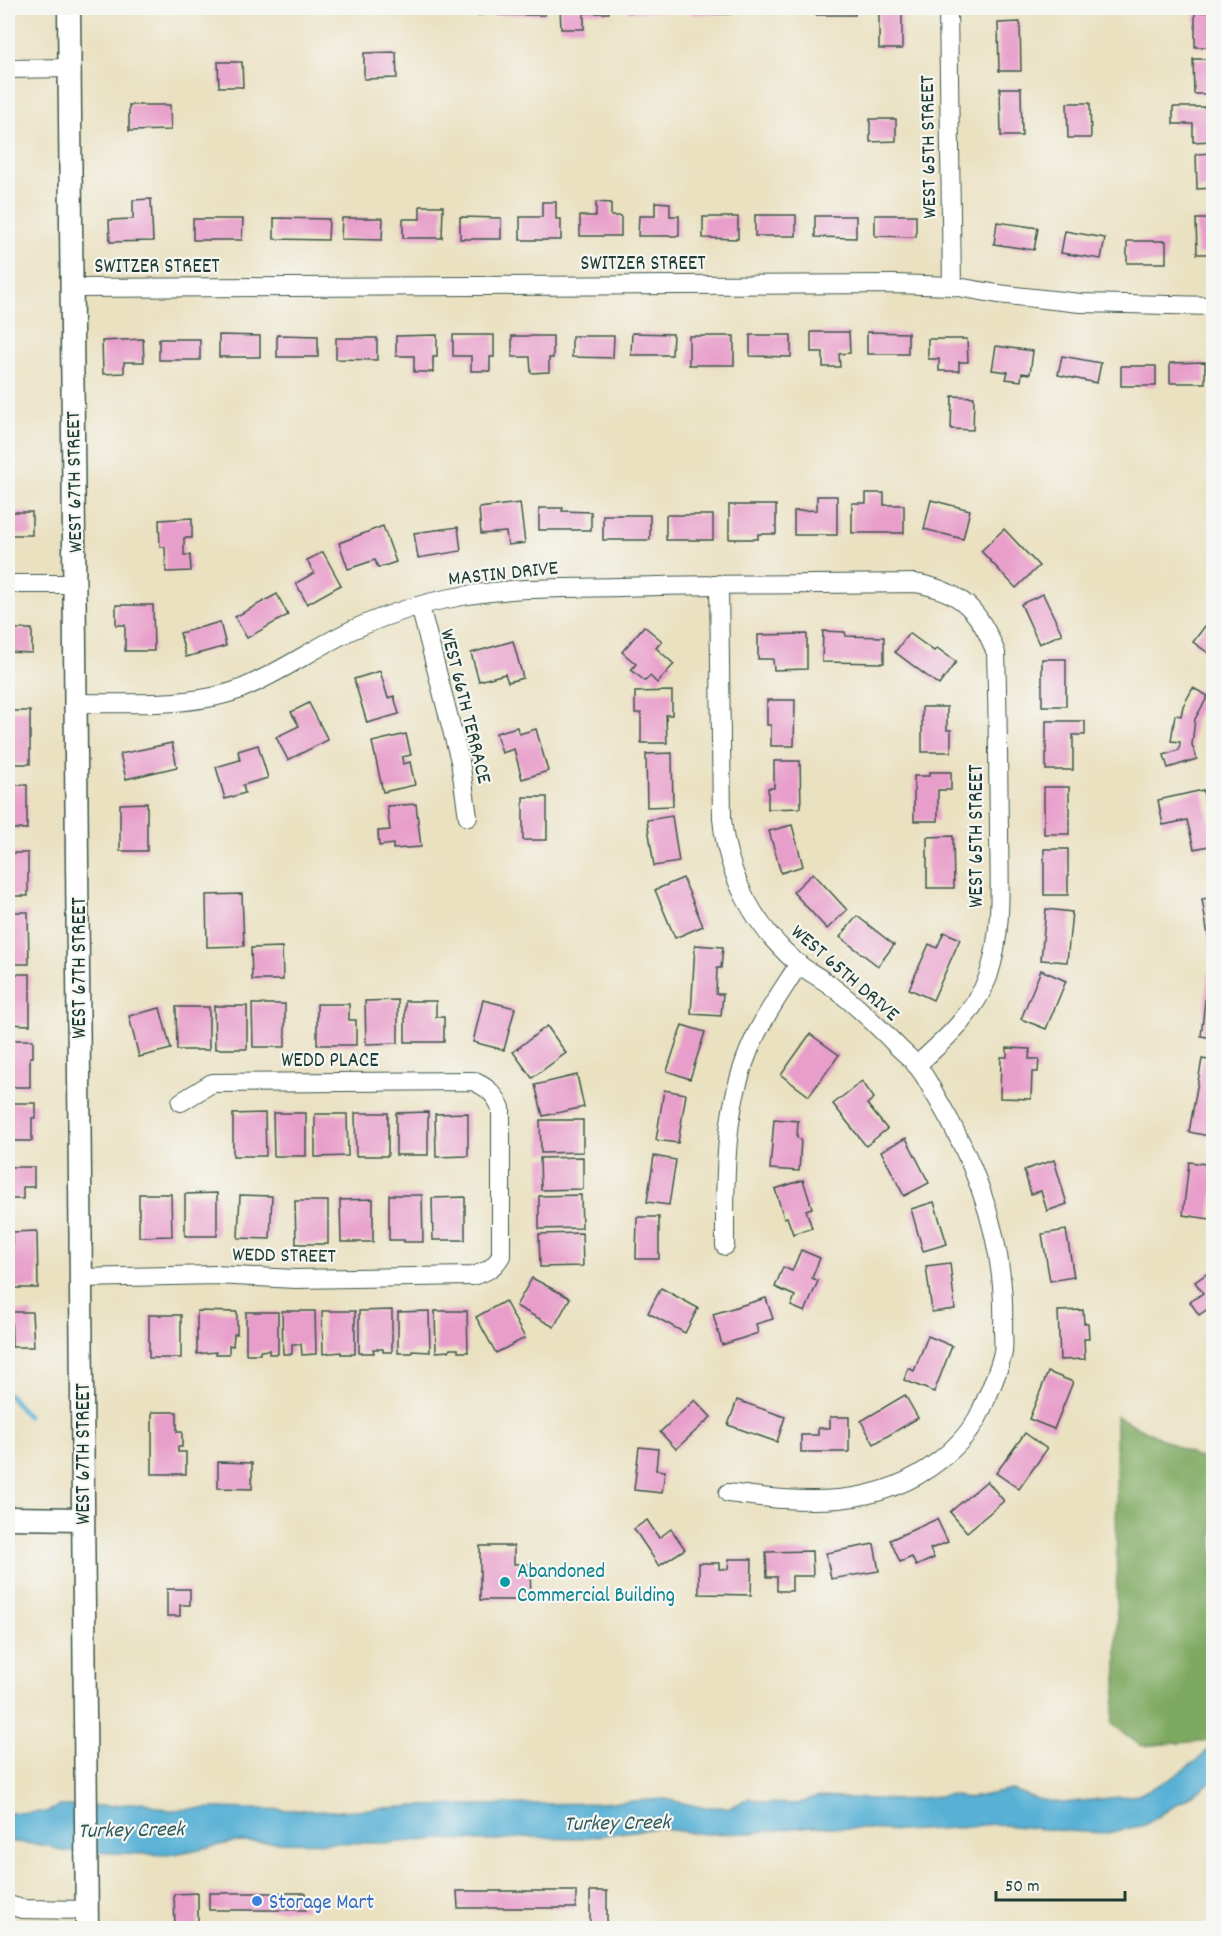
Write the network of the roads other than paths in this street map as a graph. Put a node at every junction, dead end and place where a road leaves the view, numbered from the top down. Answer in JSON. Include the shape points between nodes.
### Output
{"nodes":[{"id":1,"x":69,"y":8,"type":"edge"},
{"id":2,"x":948,"y":8,"type":"edge"},
{"id":3,"x":69,"y":68,"type":"junction"},
{"id":4,"x":8,"y":69,"type":"edge"},
{"id":5,"x":952,"y":286,"type":"junction"},
{"id":6,"x":71,"y":288,"type":"junction"},
{"id":7,"x":1214,"y":306,"type":"edge"},
{"id":8,"x":8,"y":584,"type":"edge"},
{"id":9,"x":74,"y":584,"type":"junction"},
{"id":10,"x":719,"y":584,"type":"junction"},
{"id":11,"x":953,"y":595,"type":"joint"},
{"id":12,"x":420,"y":606,"type":"junction"},
{"id":13,"x":76,"y":703,"type":"junction"},
{"id":14,"x":468,"y":817,"type":"dead end"},
{"id":15,"x":799,"y":964,"type":"junction"},
{"id":16,"x":917,"y":1065,"type":"junction"},
{"id":17,"x":181,"y":1102,"type":"dead end"},
{"id":18,"x":726,"y":1246,"type":"dead end"},
{"id":19,"x":487,"y":1272,"type":"joint"},
{"id":20,"x":80,"y":1278,"type":"junction"},
{"id":21,"x":728,"y":1493,"type":"dead end"},
{"id":22,"x":8,"y":1518,"type":"edge"},
{"id":23,"x":82,"y":1519,"type":"junction"},
{"id":24,"x":8,"y":1905,"type":"edge"},
{"id":25,"x":87,"y":1919,"type":"edge"}],
"edges":[{"from":1,"to":3,"type":"street","name":"WEST 67TH STREET"},
{"from":2,"to":5,"type":"street","name":"WEST 65TH STREET"},
{"from":3,"to":4,"type":"street"},
{"from":3,"to":6,"type":"street","name":"WEST 67TH STREET"},
{"from":5,"to":6,"type":"street","name":"SWITZER STREET"},
{"from":5,"to":7,"type":"street","name":"SWITZER STREET","via":[[1080,303]]},
{"from":6,"to":9,"type":"street","name":"WEST 67TH STREET"},
{"from":8,"to":9,"type":"street"},
{"from":9,"to":13,"type":"street","name":"WEST 67TH STREET"},
{"from":10,"to":11,"type":"street","name":"MASTIN DRIVE","via":[[915,583]]},
{"from":10,"to":12,"type":"street","name":"MASTIN DRIVE","via":[[506,591]]},
{"from":10,"to":15,"type":"street","name":"WEST 65TH DRIVE","via":[[723,834],[730,865],[751,910],[761,926]]},
{"from":11,"to":16,"type":"street","name":"WEST 65TH STREET","via":[[974,611],[996,654],[996,949],[973,1006],[956,1030]]},
{"from":12,"to":13,"type":"street","name":"MASTIN DRIVE","via":[[354,629],[239,689],[209,698]]},
{"from":12,"to":14,"type":"street","name":"WEST 66TH TERRACE","via":[[460,761]]},
{"from":13,"to":20,"type":"street","name":"WEST 67TH STREET"},
{"from":15,"to":16,"type":"street","name":"WEST 65TH DRIVE","via":[[865,1013]]},
{"from":15,"to":18,"type":"street","via":[[754,1039],[738,1081],[729,1118]]},
{"from":16,"to":21,"type":"street","name":"WEST 65TH DRIVE","via":[[970,1162],[998,1255],[1004,1299],[1003,1352],[990,1391],[977,1419],[949,1453],[889,1490],[850,1499],[793,1500]]},
{"from":17,"to":19,"type":"street","name":"WEDD PLACE","via":[[212,1083],[473,1081],[483,1085],[496,1095],[501,1108],[501,1256]]},
{"from":19,"to":20,"type":"street","name":"WEDD STREET","via":[[472,1276],[295,1279],[214,1275]]},
{"from":20,"to":23,"type":"street","name":"WEST 67TH STREET"},
{"from":22,"to":23,"type":"street"},
{"from":23,"to":25,"type":"street","name":"WEST 67TH STREET"},
{"from":24,"to":25,"type":"street"}]}
